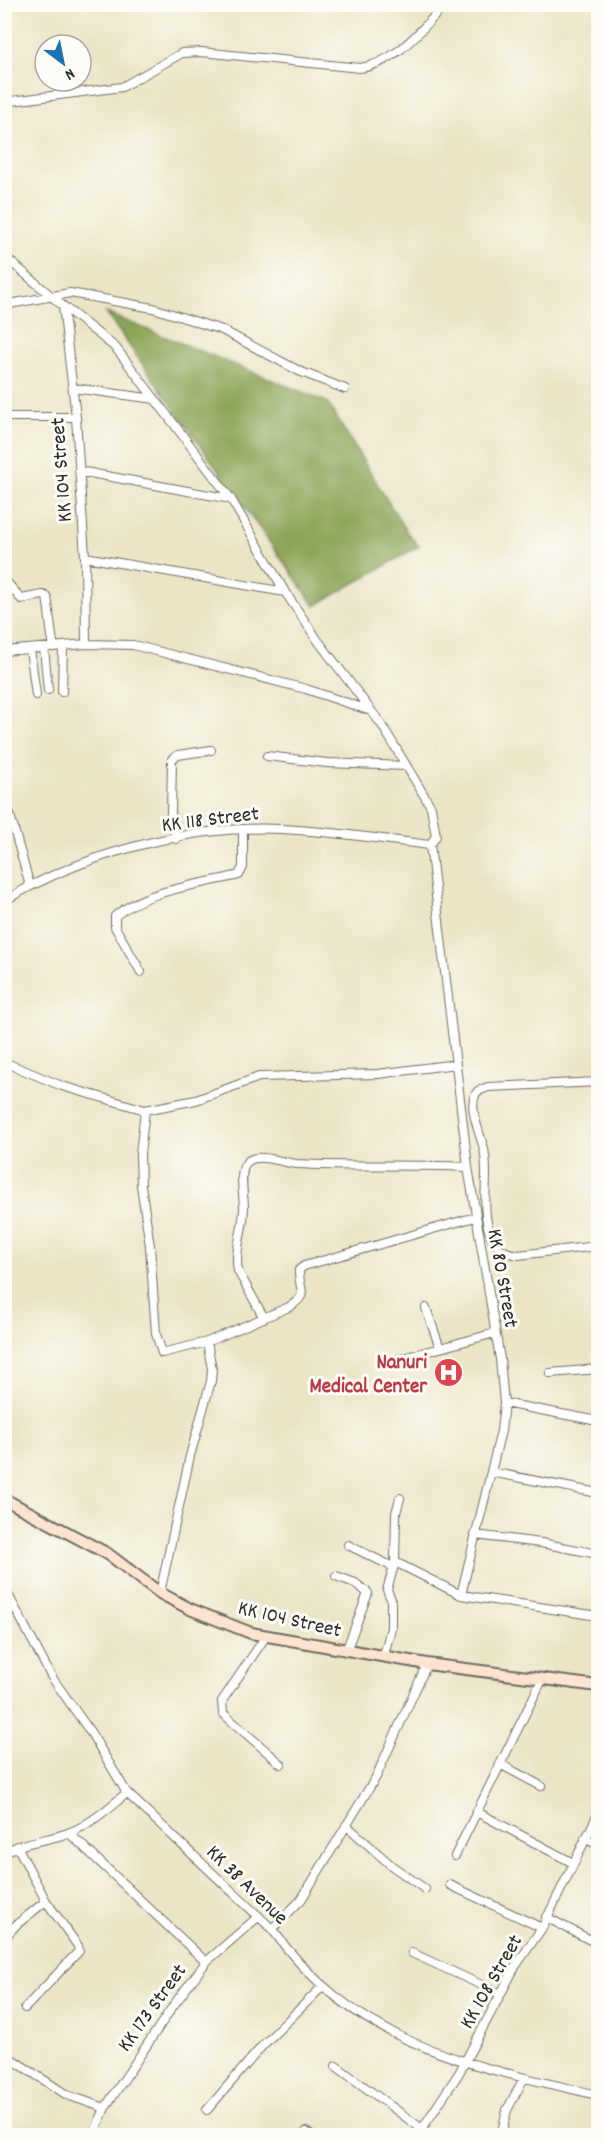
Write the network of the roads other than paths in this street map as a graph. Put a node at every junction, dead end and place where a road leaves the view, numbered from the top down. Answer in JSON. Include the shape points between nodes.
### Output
{"nodes":[{"id":1,"x":446,"y":4,"type":"edge"},
{"id":2,"x":4,"y":103,"type":"edge"},
{"id":3,"x":4,"y":254,"type":"edge"},
{"id":4,"x":52,"y":294,"type":"junction"},
{"id":5,"x":63,"y":306,"type":"junction"},
{"id":6,"x":4,"y":307,"type":"edge"},
{"id":7,"x":73,"y":388,"type":"junction"},
{"id":8,"x":345,"y":389,"type":"dead end"},
{"id":9,"x":155,"y":399,"type":"junction"},
{"id":10,"x":4,"y":417,"type":"edge"},
{"id":11,"x":76,"y":417,"type":"junction"},
{"id":12,"x":79,"y":471,"type":"junction"},
{"id":13,"x":231,"y":499,"type":"junction"},
{"id":14,"x":85,"y":557,"type":"junction"},
{"id":15,"x":4,"y":579,"type":"edge"},
{"id":16,"x":285,"y":592,"type":"junction"},
{"id":17,"x":86,"y":644,"type":"junction"},
{"id":18,"x":58,"y":646,"type":"junction"},
{"id":19,"x":44,"y":648,"type":"junction"},
{"id":20,"x":30,"y":649,"type":"junction"},
{"id":21,"x":4,"y":651,"type":"edge"},
{"id":22,"x":48,"y":690,"type":"dead end"},
{"id":23,"x":62,"y":692,"type":"dead end"},
{"id":24,"x":36,"y":695,"type":"dead end"},
{"id":25,"x":371,"y":711,"type":"junction"},
{"id":26,"x":212,"y":750,"type":"dead end"},
{"id":27,"x":267,"y":756,"type":"dead end"},
{"id":28,"x":406,"y":766,"type":"junction"},
{"id":29,"x":4,"y":794,"type":"edge"},
{"id":30,"x":7,"y":811,"type":"edge"},
{"id":31,"x":243,"y":829,"type":"junction"},
{"id":32,"x":176,"y":839,"type":"junction"},
{"id":33,"x":430,"y":845,"type":"junction"},
{"id":34,"x":30,"y":886,"type":"junction"},
{"id":35,"x":4,"y":901,"type":"edge"},
{"id":36,"x":141,"y":972,"type":"dead end"},
{"id":37,"x":4,"y":1062,"type":"edge"},
{"id":38,"x":456,"y":1064,"type":"junction"},
{"id":39,"x":598,"y":1082,"type":"edge"},
{"id":40,"x":145,"y":1110,"type":"junction"},
{"id":41,"x":468,"y":1167,"type":"junction"},
{"id":42,"x":475,"y":1217,"type":"junction"},
{"id":43,"x":598,"y":1246,"type":"edge"},
{"id":44,"x":426,"y":1308,"type":"dead end"},
{"id":45,"x":264,"y":1318,"type":"junction"},
{"id":46,"x":495,"y":1333,"type":"junction"},
{"id":47,"x":207,"y":1342,"type":"junction"},
{"id":48,"x":440,"y":1348,"type":"junction"},
{"id":49,"x":396,"y":1360,"type":"dead end"},
{"id":50,"x":598,"y":1369,"type":"edge"},
{"id":51,"x":550,"y":1373,"type":"dead end"},
{"id":52,"x":504,"y":1403,"type":"junction"},
{"id":53,"x":598,"y":1421,"type":"edge"},
{"id":54,"x":491,"y":1472,"type":"junction"},
{"id":55,"x":598,"y":1493,"type":"edge"},
{"id":56,"x":400,"y":1497,"type":"dead end"},
{"id":57,"x":4,"y":1499,"type":"edge"},
{"id":58,"x":475,"y":1535,"type":"junction"},
{"id":59,"x":348,"y":1545,"type":"dead end"},
{"id":60,"x":598,"y":1554,"type":"edge"},
{"id":61,"x":394,"y":1565,"type":"junction"},
{"id":62,"x":336,"y":1576,"type":"dead end"},
{"id":63,"x":4,"y":1587,"type":"edge"},
{"id":64,"x":160,"y":1593,"type":"junction"},
{"id":65,"x":461,"y":1595,"type":"junction"},
{"id":66,"x":598,"y":1616,"type":"edge"},
{"id":67,"x":266,"y":1636,"type":"junction"},
{"id":68,"x":346,"y":1651,"type":"junction"},
{"id":69,"x":384,"y":1655,"type":"junction"},
{"id":70,"x":428,"y":1664,"type":"junction"},
{"id":71,"x":542,"y":1680,"type":"junction"},
{"id":72,"x":598,"y":1686,"type":"edge"},
{"id":73,"x":281,"y":1764,"type":"dead end"},
{"id":74,"x":500,"y":1764,"type":"junction"},
{"id":75,"x":541,"y":1786,"type":"dead end"},
{"id":76,"x":127,"y":1792,"type":"junction"},
{"id":77,"x":477,"y":1812,"type":"junction"},
{"id":78,"x":598,"y":1814,"type":"edge"},
{"id":79,"x":346,"y":1825,"type":"junction"},
{"id":80,"x":69,"y":1833,"type":"junction"},
{"id":81,"x":585,"y":1838,"type":"junction"},
{"id":82,"x":598,"y":1845,"type":"edge"},
{"id":83,"x":16,"y":1846,"type":"junction"},
{"id":84,"x":5,"y":1851,"type":"edge"},
{"id":85,"x":455,"y":1856,"type":"dead end"},
{"id":86,"x":573,"y":1863,"type":"junction"},
{"id":87,"x":450,"y":1885,"type":"dead end"},
{"id":88,"x":425,"y":1889,"type":"dead end"},
{"id":89,"x":46,"y":1901,"type":"junction"},
{"id":90,"x":259,"y":1916,"type":"junction"},
{"id":91,"x":546,"y":1917,"type":"junction"},
{"id":92,"x":542,"y":1928,"type":"junction"},
{"id":93,"x":272,"y":1929,"type":"junction"},
{"id":94,"x":4,"y":1938,"type":"edge"},
{"id":95,"x":598,"y":1944,"type":"edge"},
{"id":96,"x":412,"y":1953,"type":"dead end"},
{"id":97,"x":206,"y":1962,"type":"junction"},
{"id":98,"x":322,"y":1988,"type":"junction"},
{"id":99,"x":501,"y":1994,"type":"junction"},
{"id":100,"x":26,"y":2008,"type":"dead end"},
{"id":101,"x":4,"y":2054,"type":"edge"},
{"id":102,"x":465,"y":2063,"type":"junction"},
{"id":103,"x":336,"y":2066,"type":"dead end"},
{"id":104,"x":524,"y":2078,"type":"junction"},
{"id":105,"x":598,"y":2095,"type":"edge"},
{"id":106,"x":105,"y":2108,"type":"junction"},
{"id":107,"x":207,"y":2110,"type":"dead end"},
{"id":108,"x":420,"y":2132,"type":"edge"},
{"id":109,"x":93,"y":2136,"type":"edge"},
{"id":110,"x":501,"y":2136,"type":"edge"}],
"edges":[{"from":1,"to":2,"type":"street","via":[[396,53],[373,67],[191,52],[182,53],[130,84]]},
{"from":3,"to":4,"type":"street"},
{"from":4,"to":5,"type":"street"},
{"from":4,"to":6,"type":"street"},
{"from":4,"to":8,"type":"street","via":[[70,293],[153,308],[222,330],[299,371]]},
{"from":5,"to":7,"type":"street","name":"KK 104 Street"},
{"from":5,"to":9,"type":"street","name":"KK 80 Street","via":[[108,340]]},
{"from":7,"to":9,"type":"street"},
{"from":7,"to":11,"type":"street","name":"KK 104 Street"},
{"from":9,"to":13,"type":"street","name":"KK 80 Street"},
{"from":10,"to":11,"type":"street"},
{"from":11,"to":12,"type":"street","name":"KK 104 Street"},
{"from":12,"to":13,"type":"street"},
{"from":12,"to":14,"type":"street","name":"KK 104 Street"},
{"from":13,"to":16,"type":"street","name":"KK 80 Street"},
{"from":14,"to":16,"type":"street"},
{"from":14,"to":17,"type":"street","name":"KK 104 Street"},
{"from":15,"to":18,"type":"street","via":[[21,599],[47,597],[51,615],[48,624]]},
{"from":16,"to":25,"type":"street","name":"KK 80 Street"},
{"from":17,"to":18,"type":"street"},
{"from":17,"to":25,"type":"street","via":[[133,645],[190,657]]},
{"from":18,"to":19,"type":"street"},
{"from":18,"to":23,"type":"street"},
{"from":19,"to":20,"type":"street"},
{"from":19,"to":22,"type":"street"},
{"from":20,"to":21,"type":"street"},
{"from":20,"to":24,"type":"street"},
{"from":25,"to":28,"type":"street","name":"KK 80 Street"},
{"from":26,"to":32,"type":"street","via":[[172,759],[171,815]]},
{"from":27,"to":28,"type":"street"},
{"from":28,"to":33,"type":"street","name":"KK 80 Street","via":[[435,819],[436,836]]},
{"from":29,"to":30,"type":"street"},
{"from":30,"to":34,"type":"street"},
{"from":31,"to":32,"type":"street","name":"KK 118 Street"},
{"from":31,"to":33,"type":"street","name":"KK 118 Street","via":[[317,832]]},
{"from":31,"to":36,"type":"street","via":[[243,867],[239,875],[180,888],[115,916],[115,927]]},
{"from":32,"to":34,"type":"street","name":"KK 118 Street","via":[[115,851]]},
{"from":33,"to":38,"type":"street","name":"KK 80 Street"},
{"from":34,"to":35,"type":"street","name":"KK 118 Street"},
{"from":37,"to":40,"type":"street","via":[[62,1086]]},
{"from":38,"to":40,"type":"street","via":[[378,1074],[259,1077],[196,1100]]},
{"from":38,"to":41,"type":"street","name":"KK 80 Street"},
{"from":39,"to":43,"type":"street","via":[[488,1088],[478,1091],[473,1101],[485,1152],[489,1225],[498,1248],[518,1255]]},
{"from":40,"to":47,"type":"street","via":[[141,1174],[158,1345],[162,1353],[168,1353]]},
{"from":41,"to":42,"type":"street","name":"KK 80 Street"},
{"from":41,"to":45,"type":"street","via":[[295,1164],[256,1158],[247,1162],[243,1169],[244,1212],[237,1263]]},
{"from":42,"to":45,"type":"street","via":[[304,1266],[298,1275],[301,1300]]},
{"from":42,"to":46,"type":"street","name":"KK 80 Street"},
{"from":44,"to":48,"type":"street"},
{"from":45,"to":47,"type":"street"},
{"from":46,"to":48,"type":"street"},
{"from":46,"to":52,"type":"street","name":"KK 80 Street"},
{"from":47,"to":64,"type":"street","via":[[211,1381]]},
{"from":48,"to":49,"type":"street"},
{"from":50,"to":51,"type":"street"},
{"from":52,"to":53,"type":"street"},
{"from":52,"to":54,"type":"street","name":"KK 80 Street"},
{"from":54,"to":55,"type":"street"},
{"from":54,"to":58,"type":"street","name":"KK 80 Street"},
{"from":56,"to":61,"type":"street"},
{"from":57,"to":64,"type":"street","name":"KK 104 Street","via":[[108,1554]]},
{"from":58,"to":60,"type":"street"},
{"from":58,"to":65,"type":"street","name":"KK 80 Street"},
{"from":59,"to":61,"type":"street"},
{"from":61,"to":65,"type":"street"},
{"from":61,"to":69,"type":"street","via":[[387,1590],[391,1599],[391,1628]]},
{"from":62,"to":68,"type":"street","via":[[369,1593]]},
{"from":63,"to":76,"type":"street","name":"KK 38 Avenue","via":[[51,1676],[92,1733]]},
{"from":64,"to":67,"type":"street","name":"KK 104 Street","via":[[190,1609]]},
{"from":65,"to":66,"type":"street"},
{"from":67,"to":68,"type":"street","name":"KK 104 Street"},
{"from":67,"to":73,"type":"street","via":[[222,1701],[222,1707],[227,1717]]},
{"from":68,"to":69,"type":"street","name":"KK 104 Street"},
{"from":69,"to":70,"type":"street","name":"KK 104 Street"},
{"from":70,"to":71,"type":"street","name":"KK 104 Street"},
{"from":70,"to":79,"type":"street","via":[[376,1777]]},
{"from":71,"to":72,"type":"street","name":"KK 104 Street"},
{"from":71,"to":74,"type":"street"},
{"from":74,"to":75,"type":"street"},
{"from":74,"to":77,"type":"street"},
{"from":76,"to":80,"type":"street","via":[[94,1820]]},
{"from":76,"to":90,"type":"street","name":"KK 38 Avenue"},
{"from":77,"to":85,"type":"street"},
{"from":77,"to":86,"type":"street"},
{"from":78,"to":81,"type":"street","name":"KK 108 Street"},
{"from":79,"to":88,"type":"street"},
{"from":79,"to":93,"type":"street","via":[[302,1900]]},
{"from":80,"to":83,"type":"street"},
{"from":80,"to":97,"type":"street"},
{"from":81,"to":82,"type":"street"},
{"from":81,"to":86,"type":"street","name":"KK 108 Street"},
{"from":83,"to":84,"type":"street"},
{"from":83,"to":89,"type":"street"},
{"from":86,"to":91,"type":"street","name":"KK 108 Street"},
{"from":87,"to":92,"type":"street"},
{"from":89,"to":94,"type":"street"},
{"from":89,"to":100,"type":"street","via":[[79,1951]]},
{"from":90,"to":93,"type":"street","name":"KK 38 Avenue"},
{"from":90,"to":97,"type":"street","name":"KK 173 Street"},
{"from":91,"to":92,"type":"street","name":"KK 108 Street"},
{"from":91,"to":95,"type":"street"},
{"from":92,"to":99,"type":"street","name":"KK 108 Street"},
{"from":93,"to":98,"type":"street","name":"KK 38 Avenue"},
{"from":96,"to":99,"type":"street"},
{"from":97,"to":106,"type":"street","name":"KK 173 Street","via":[[129,2068]]},
{"from":98,"to":102,"type":"street","name":"KK 38 Avenue","via":[[368,2021]]},
{"from":98,"to":107,"type":"street","via":[[263,2045]]},
{"from":99,"to":102,"type":"street","name":"KK 108 Street"},
{"from":101,"to":106,"type":"street","via":[[67,2095]]},
{"from":102,"to":104,"type":"street","name":"KK 38 Avenue"},
{"from":102,"to":108,"type":"street","name":"KK 108 Street"},
{"from":103,"to":108,"type":"street"},
{"from":104,"to":105,"type":"street","name":"KK 38 Avenue"},
{"from":104,"to":110,"type":"street","via":[[507,2110]]},
{"from":106,"to":109,"type":"street","name":"KK 173 Street"}]}
